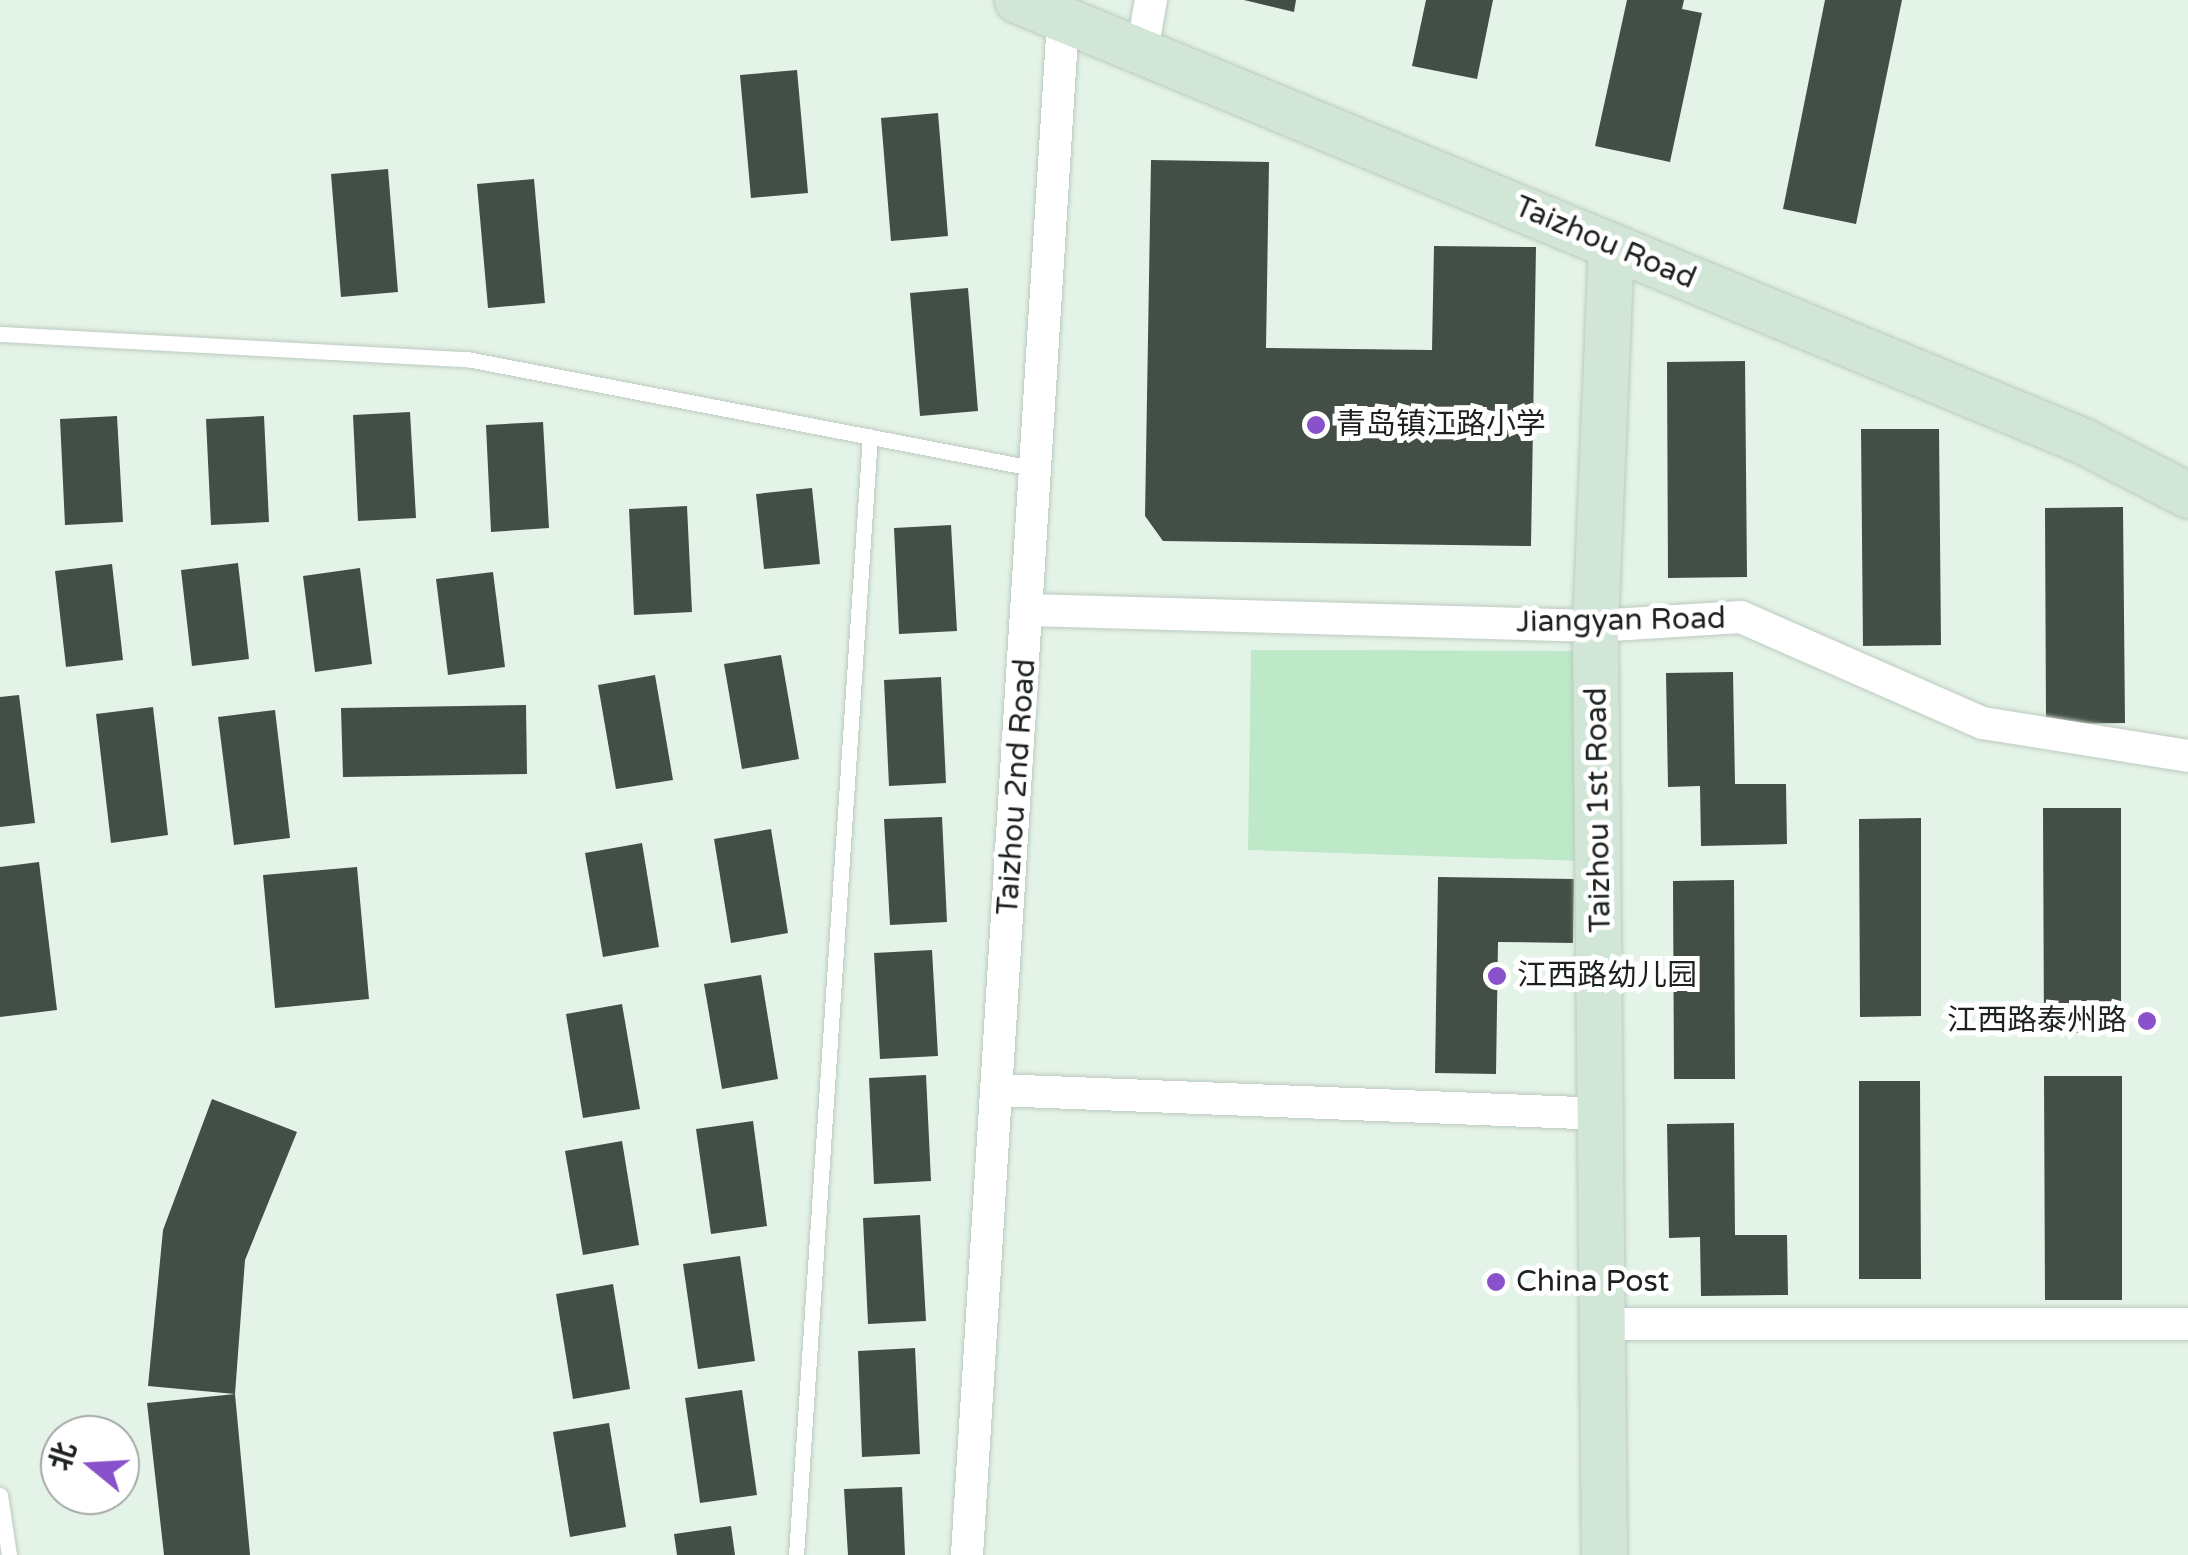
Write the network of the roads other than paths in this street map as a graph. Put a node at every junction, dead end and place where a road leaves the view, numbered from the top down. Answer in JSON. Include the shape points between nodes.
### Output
{"nodes":[{"id":1,"x":1017,"y":0,"type":"edge"},
{"id":2,"x":1150,"y":0,"type":"edge"},
{"id":3,"x":1063,"y":19,"type":"junction"},
{"id":4,"x":1142,"y":51,"type":"junction"},
{"id":5,"x":1611,"y":246,"type":"junction"},
{"id":6,"x":0,"y":334,"type":"edge"},
{"id":7,"x":870,"y":436,"type":"junction"},
{"id":8,"x":1037,"y":469,"type":"junction"},
{"id":9,"x":2188,"y":496,"type":"edge"},
{"id":10,"x":1029,"y":610,"type":"junction"},
{"id":11,"x":1594,"y":626,"type":"junction"},
{"id":12,"x":2188,"y":756,"type":"edge"},
{"id":13,"x":996,"y":1090,"type":"junction"},
{"id":14,"x":1606,"y":1114,"type":"junction"},
{"id":15,"x":1605,"y":1324,"type":"junction"},
{"id":16,"x":2188,"y":1324,"type":"edge"},
{"id":17,"x":0,"y":1496,"type":"edge"},
{"id":18,"x":9,"y":1555,"type":"edge"},
{"id":19,"x":796,"y":1555,"type":"edge"},
{"id":20,"x":966,"y":1555,"type":"edge"},
{"id":21,"x":1604,"y":1555,"type":"edge"}],
"edges":[{"from":1,"to":3,"type":"street","name":"Taizhou Road"},
{"from":2,"to":4,"type":"street"},
{"from":3,"to":4,"type":"street","name":"Taizhou Road"},
{"from":3,"to":8,"type":"street","name":"Taizhou 2nd Road"},
{"from":4,"to":5,"type":"street","name":"Taizhou Road"},
{"from":5,"to":9,"type":"street","name":"Taizhou Road","via":[[2083,441]]},
{"from":5,"to":11,"type":"street","name":"Taizhou 1st Road"},
{"from":6,"to":7,"type":"lane","via":[[467,359]]},
{"from":7,"to":8,"type":"lane"},
{"from":7,"to":19,"type":"lane"},
{"from":8,"to":10,"type":"street","name":"Taizhou 2nd Road"},
{"from":10,"to":11,"type":"street","name":"Jiangyan Road"},
{"from":10,"to":13,"type":"street","name":"Taizhou 2nd Road"},
{"from":11,"to":12,"type":"street","name":"Jiangyan Road","via":[[1740,617],[1983,723]]},
{"from":11,"to":14,"type":"street","name":"Taizhou 1st Road"},
{"from":13,"to":14,"type":"street"},
{"from":13,"to":20,"type":"street","name":"Taizhou 2nd Road"},
{"from":14,"to":15,"type":"street","name":"Taizhou 1st Road"},
{"from":15,"to":16,"type":"street"},
{"from":15,"to":21,"type":"street","name":"Taizhou 1st Road"},
{"from":17,"to":18,"type":"lane"}]}
